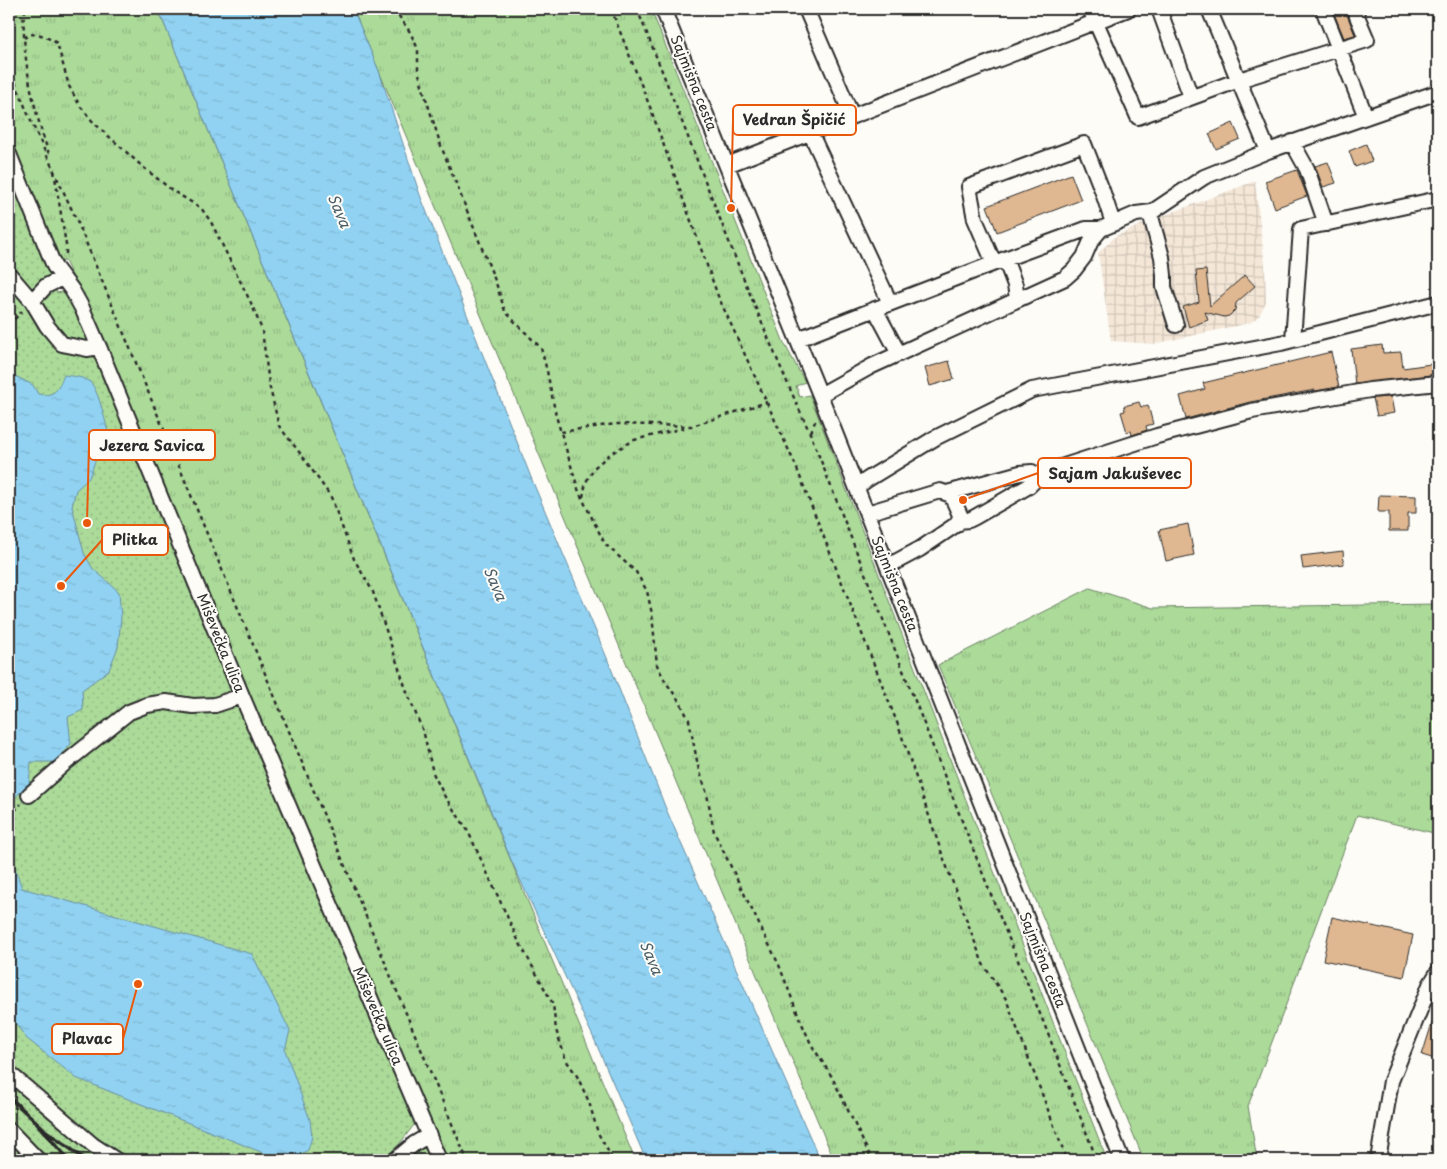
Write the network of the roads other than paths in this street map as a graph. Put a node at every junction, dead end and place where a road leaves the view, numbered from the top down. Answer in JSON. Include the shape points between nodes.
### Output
{"nodes":[{"id":1,"x":664,"y":9,"type":"edge"},
{"id":2,"x":806,"y":9,"type":"edge"},
{"id":3,"x":1128,"y":9,"type":"edge"},
{"id":4,"x":1159,"y":9,"type":"edge"},
{"id":5,"x":1209,"y":9,"type":"edge"},
{"id":6,"x":1323,"y":9,"type":"edge"},
{"id":7,"x":1354,"y":9,"type":"edge"},
{"id":8,"x":1093,"y":15,"type":"edge"},
{"id":9,"x":1339,"y":48,"type":"junction"},
{"id":10,"x":1238,"y":80,"type":"junction"},
{"id":11,"x":1438,"y":92,"type":"edge"},
{"id":12,"x":1191,"y":98,"type":"junction"},
{"id":13,"x":852,"y":116,"type":"junction"},
{"id":14,"x":1366,"y":117,"type":"junction"},
{"id":15,"x":810,"y":132,"type":"junction"},
{"id":16,"x":1292,"y":142,"type":"junction"},
{"id":17,"x":1268,"y":151,"type":"junction"},
{"id":18,"x":9,"y":154,"type":"edge"},
{"id":19,"x":727,"y":165,"type":"junction"},
{"id":20,"x":1438,"y":199,"type":"edge"},
{"id":21,"x":1150,"y":212,"type":"junction"},
{"id":22,"x":1326,"y":224,"type":"junction"},
{"id":23,"x":1107,"y":226,"type":"junction"},
{"id":24,"x":1000,"y":261,"type":"junction"},
{"id":25,"x":9,"y":274,"type":"edge"},
{"id":26,"x":62,"y":278,"type":"junction"},
{"id":27,"x":1017,"y":299,"type":"junction"},
{"id":28,"x":32,"y":300,"type":"junction"},
{"id":29,"x":890,"y":303,"type":"junction"},
{"id":30,"x":1438,"y":303,"type":"edge"},
{"id":31,"x":875,"y":309,"type":"junction"},
{"id":32,"x":1176,"y":325,"type":"dead end"},
{"id":33,"x":798,"y":339,"type":"junction"},
{"id":34,"x":1293,"y":340,"type":"junction"},
{"id":35,"x":99,"y":347,"type":"junction"},
{"id":36,"x":899,"y":354,"type":"junction"},
{"id":37,"x":1438,"y":383,"type":"edge"},
{"id":38,"x":820,"y":395,"type":"junction"},
{"id":39,"x":1036,"y":475,"type":"junction"},
{"id":40,"x":856,"y":487,"type":"junction"},
{"id":41,"x":947,"y":493,"type":"junction"},
{"id":42,"x":867,"y":513,"type":"junction"},
{"id":43,"x":958,"y":521,"type":"junction"},
{"id":44,"x":888,"y":566,"type":"junction"},
{"id":45,"x":242,"y":696,"type":"junction"},
{"id":46,"x":29,"y":795,"type":"road end"},
{"id":47,"x":1438,"y":972,"type":"edge"},
{"id":48,"x":9,"y":1073,"type":"edge"},
{"id":49,"x":9,"y":1130,"type":"edge"},
{"id":50,"x":428,"y":1135,"type":"junction"},
{"id":51,"x":38,"y":1160,"type":"edge"},
{"id":52,"x":116,"y":1160,"type":"edge"},
{"id":53,"x":395,"y":1160,"type":"edge"},
{"id":54,"x":439,"y":1160,"type":"edge"},
{"id":55,"x":1122,"y":1160,"type":"edge"},
{"id":56,"x":1378,"y":1160,"type":"edge"}],
"edges":[{"from":1,"to":19,"type":"street","name":"Sajmišna cesta"},
{"from":2,"to":13,"type":"street"},
{"from":3,"to":8,"type":"street"},
{"from":4,"to":12,"type":"street"},
{"from":5,"to":10,"type":"street"},
{"from":6,"to":9,"type":"street"},
{"from":7,"to":9,"type":"street","via":[[1367,40]]},
{"from":8,"to":12,"type":"street","via":[[1138,117]]},
{"from":8,"to":13,"type":"street"},
{"from":9,"to":10,"type":"street"},
{"from":9,"to":14,"type":"street"},
{"from":10,"to":12,"type":"street"},
{"from":10,"to":17,"type":"street"},
{"from":11,"to":14,"type":"street"},
{"from":13,"to":15,"type":"street"},
{"from":14,"to":16,"type":"street"},
{"from":15,"to":19,"type":"street"},
{"from":15,"to":29,"type":"street"},
{"from":16,"to":17,"type":"street"},
{"from":16,"to":22,"type":"street","via":[[1307,169]]},
{"from":17,"to":21,"type":"street","via":[[1204,177],[1164,206]]},
{"from":18,"to":26,"type":"street","name":"Miševečka ulica","via":[[54,266]]},
{"from":19,"to":33,"type":"street","name":"Sajmišna cesta"},
{"from":20,"to":22,"type":"street"},
{"from":21,"to":23,"type":"street"},
{"from":21,"to":32,"type":"street","via":[[1162,257],[1164,287]]},
{"from":22,"to":34,"type":"street","via":[[1301,229]]},
{"from":23,"to":24,"type":"street","via":[[1086,229]]},
{"from":23,"to":24,"type":"street","via":[[1102,190],[1084,144],[969,187],[975,219]]},
{"from":23,"to":27,"type":"street","via":[[1091,241],[1084,257],[1065,278]]},
{"from":24,"to":27,"type":"street","via":[[1015,285]]},
{"from":24,"to":29,"type":"street"},
{"from":25,"to":28,"type":"street"},
{"from":26,"to":28,"type":"street","via":[[46,286]]},
{"from":26,"to":35,"type":"street","name":"Miševečka ulica","via":[[82,308]]},
{"from":27,"to":36,"type":"street"},
{"from":28,"to":35,"type":"street","via":[[62,344],[87,349]]},
{"from":29,"to":31,"type":"street"},
{"from":30,"to":34,"type":"street"},
{"from":31,"to":33,"type":"street"},
{"from":31,"to":36,"type":"street"},
{"from":33,"to":38,"type":"street","name":"Sajmišna cesta"},
{"from":34,"to":40,"type":"street","via":[[1032,390],[935,438]]},
{"from":35,"to":45,"type":"street","name":"Miševečka ulica"},
{"from":36,"to":38,"type":"street"},
{"from":37,"to":39,"type":"street","via":[[1370,390],[1252,411],[1157,436]]},
{"from":38,"to":40,"type":"street","name":"Sajmišna cesta"},
{"from":39,"to":41,"type":"street","via":[[1020,473]]},
{"from":39,"to":43,"type":"street","via":[[1029,486],[975,518]]},
{"from":40,"to":42,"type":"street","name":"Sajmišna cesta"},
{"from":41,"to":42,"type":"street","via":[[940,491]]},
{"from":41,"to":43,"type":"street","via":[[951,494],[961,517]]},
{"from":42,"to":44,"type":"street","name":"Sajmišna cesta"},
{"from":43,"to":44,"type":"street","via":[[920,549]]},
{"from":44,"to":55,"type":"street","name":"Sajmišna cesta"},
{"from":45,"to":46,"type":"street","via":[[215,705],[166,702],[129,712]]},
{"from":45,"to":50,"type":"street","name":"Miševečka ulica"},
{"from":47,"to":56,"type":"street","via":[[1391,1081]]},
{"from":48,"to":52,"type":"street","via":[[93,1145]]},
{"from":49,"to":51,"type":"street"},
{"from":50,"to":53,"type":"street"},
{"from":50,"to":54,"type":"street","name":"Miševečka ulica"}]}
